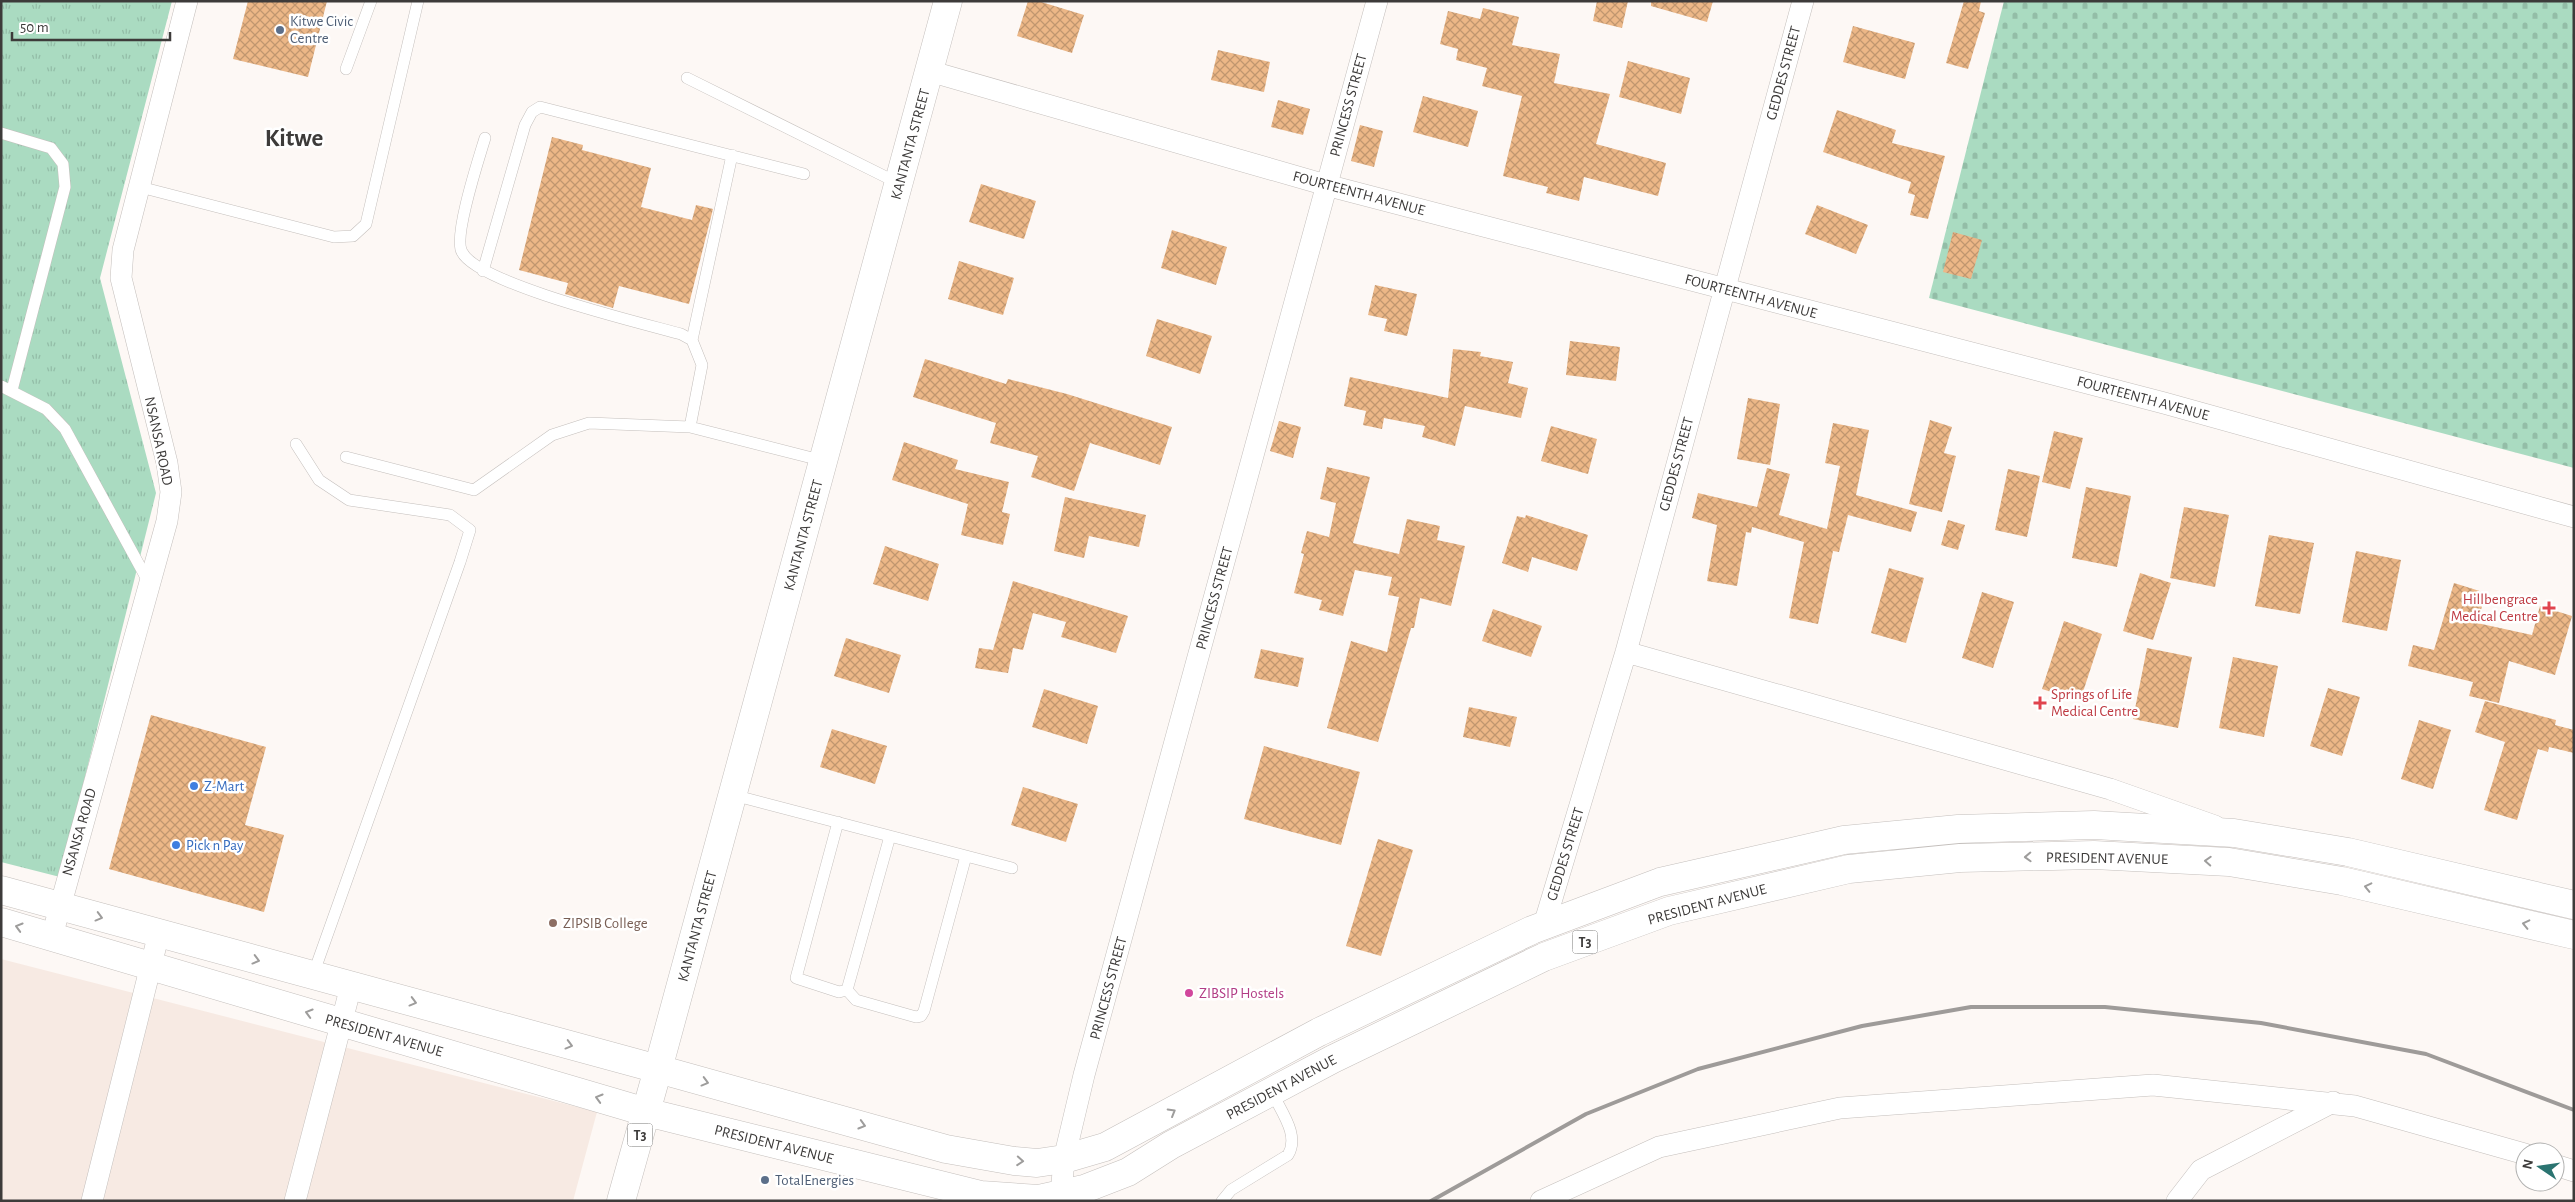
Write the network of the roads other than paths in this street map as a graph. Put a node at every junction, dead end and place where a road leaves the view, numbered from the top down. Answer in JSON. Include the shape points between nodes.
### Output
{"nodes":[{"id":1,"x":187,"y":1,"type":"edge"},
{"id":2,"x":371,"y":1,"type":"edge"},
{"id":3,"x":418,"y":1,"type":"edge"},
{"id":4,"x":948,"y":1,"type":"edge"},
{"id":5,"x":1377,"y":1,"type":"edge"},
{"id":6,"x":1803,"y":1,"type":"edge"},
{"id":7,"x":346,"y":69,"type":"dead end"},
{"id":8,"x":929,"y":71,"type":"junction"},
{"id":9,"x":687,"y":78,"type":"dead end"},
{"id":10,"x":1,"y":134,"type":"edge"},
{"id":11,"x":484,"y":138,"type":"dead end"},
{"id":12,"x":732,"y":156,"type":"junction"},
{"id":13,"x":804,"y":174,"type":"dead end"},
{"id":14,"x":899,"y":183,"type":"junction"},
{"id":15,"x":1326,"y":185,"type":"junction"},
{"id":16,"x":140,"y":187,"type":"junction"},
{"id":17,"x":483,"y":272,"type":"junction"},
{"id":18,"x":1724,"y":288,"type":"junction"},
{"id":19,"x":692,"y":340,"type":"junction"},
{"id":20,"x":7,"y":388,"type":"edge"},
{"id":21,"x":690,"y":428,"type":"junction"},
{"id":22,"x":296,"y":444,"type":"dead end"},
{"id":23,"x":346,"y":457,"type":"dead end"},
{"id":24,"x":824,"y":461,"type":"junction"},
{"id":25,"x":2574,"y":517,"type":"edge"},
{"id":26,"x":150,"y":584,"type":"junction"},
{"id":27,"x":1626,"y":652,"type":"junction"},
{"id":28,"x":733,"y":795,"type":"junction"},
{"id":29,"x":838,"y":822,"type":"junction"},
{"id":30,"x":2234,"y":832,"type":"junction"},
{"id":31,"x":890,"y":836,"type":"junction"},
{"id":32,"x":966,"y":856,"type":"junction"},
{"id":33,"x":1012,"y":868,"type":"dead end"},
{"id":34,"x":1,"y":890,"type":"edge"},
{"id":35,"x":2574,"y":905,"type":"edge"},
{"id":36,"x":58,"y":906,"type":"junction"},
{"id":37,"x":1,"y":922,"type":"edge"},
{"id":38,"x":1544,"y":926,"type":"junction"},
{"id":39,"x":159,"y":933,"type":"junction"},
{"id":40,"x":2574,"y":935,"type":"edge"},
{"id":41,"x":52,"y":936,"type":"junction"},
{"id":42,"x":152,"y":966,"type":"junction"},
{"id":43,"x":313,"y":975,"type":"junction"},
{"id":44,"x":351,"y":986,"type":"junction"},
{"id":45,"x":847,"y":990,"type":"junction"},
{"id":46,"x":342,"y":1022,"type":"junction"},
{"id":47,"x":658,"y":1069,"type":"junction"},
{"id":48,"x":1272,"y":1092,"type":"junction"},
{"id":49,"x":2333,"y":1102,"type":"junction"},
{"id":50,"x":646,"y":1112,"type":"junction"},
{"id":51,"x":822,"y":1114,"type":"junction"},
{"id":52,"x":2515,"y":1151,"type":"edge"},
{"id":53,"x":810,"y":1153,"type":"junction"},
{"id":54,"x":989,"y":1158,"type":"junction"},
{"id":55,"x":1064,"y":1159,"type":"junction"},
{"id":56,"x":981,"y":1195,"type":"junction"},
{"id":57,"x":1061,"y":1196,"type":"junction"},
{"id":58,"x":92,"y":1201,"type":"edge"},
{"id":59,"x":296,"y":1201,"type":"edge"},
{"id":60,"x":621,"y":1201,"type":"edge"},
{"id":61,"x":1222,"y":1201,"type":"edge"},
{"id":62,"x":1541,"y":1201,"type":"edge"},
{"id":63,"x":2177,"y":1201,"type":"edge"}],
"edges":[{"from":1,"to":16,"type":"street","name":"NSANSA ROAD"},
{"from":2,"to":7,"type":"lane"},
{"from":3,"to":16,"type":"lane","via":[[366,224],[353,236],[334,237]]},
{"from":4,"to":8,"type":"main road","name":"KANTANTA STREET"},
{"from":5,"to":15,"type":"street","name":"PRINCESS STREET"},
{"from":6,"to":18,"type":"street","name":"GEDDES STREET"},
{"from":8,"to":14,"type":"main road","name":"KANTANTA STREET"},
{"from":8,"to":15,"type":"street","name":"FOURTEENTH AVENUE"},
{"from":9,"to":14,"type":"lane"},
{"from":10,"to":20,"type":"lane","via":[[51,148],[63,164],[65,187]]},
{"from":11,"to":17,"type":"lane","via":[[459,236],[462,252]]},
{"from":12,"to":13,"type":"lane"},
{"from":12,"to":17,"type":"lane","via":[[540,107],[532,112],[525,125]]},
{"from":12,"to":19,"type":"lane"},
{"from":14,"to":24,"type":"main road","name":"KANTANTA STREET"},
{"from":15,"to":18,"type":"street","name":"FOURTEENTH AVENUE"},
{"from":15,"to":55,"type":"street","name":"PRINCESS STREET","via":[[1084,1075]]},
{"from":16,"to":26,"type":"street","name":"NSANSA ROAD","via":[[123,250],[121,278],[167,463],[171,492],[167,521]]},
{"from":17,"to":19,"type":"lane","via":[[514,285]]},
{"from":18,"to":25,"type":"street","name":"FOURTEENTH AVENUE","via":[[2164,403]]},
{"from":18,"to":27,"type":"street","name":"GEDDES STREET"},
{"from":19,"to":21,"type":"lane","via":[[702,365]]},
{"from":20,"to":26,"type":"lane","via":[[46,409],[65,429]]},
{"from":21,"to":23,"type":"lane","via":[[589,423],[552,435],[474,490]]},
{"from":21,"to":24,"type":"lane"},
{"from":22,"to":43,"type":"lane","via":[[319,480],[349,500],[450,515],[470,530]]},
{"from":24,"to":28,"type":"main road","name":"KANTANTA STREET"},
{"from":26,"to":36,"type":"street","name":"NSANSA ROAD"},
{"from":27,"to":30,"type":"street","via":[[2110,789]]},
{"from":27,"to":38,"type":"street","name":"GEDDES STREET"},
{"from":28,"to":29,"type":"lane"},
{"from":28,"to":47,"type":"main road","name":"KANTANTA STREET"},
{"from":29,"to":31,"type":"lane"},
{"from":29,"to":45,"type":"lane","via":[[796,975],[799,980],[839,992]]},
{"from":30,"to":35,"type":"main road","name":"PRESIDENT AVENUE","number":"T3","via":[[2348,852]]},
{"from":30,"to":38,"type":"main road","name":"PRESIDENT AVENUE","number":"T3","via":[[2094,825],[1958,828],[1844,840],[1660,882]]},
{"from":31,"to":32,"type":"lane"},
{"from":31,"to":45,"type":"lane"},
{"from":32,"to":33,"type":"lane"},
{"from":32,"to":45,"type":"lane","via":[[921,1016],[856,1000]]},
{"from":34,"to":36,"type":"main road","name":"PRESIDENT AVENUE"},
{"from":36,"to":39,"type":"main road","name":"PRESIDENT AVENUE","one_way":true},
{"from":36,"to":41,"type":"street","name":"NSANSA ROAD"},
{"from":41,"to":37,"type":"main road","name":"PRESIDENT AVENUE","one_way":true},
{"from":55,"to":38,"type":"main road","name":"PRESIDENT AVENUE","number":"T3","one_way":true,"via":[[1105,1148],[1319,1032]]},
{"from":39,"to":42,"type":"street"},
{"from":39,"to":43,"type":"main road","name":"PRESIDENT AVENUE","one_way":true},
{"from":40,"to":48,"type":"main road","name":"PRESIDENT AVENUE","number":"T3","one_way":true,"via":[[2342,881],[2229,862],[2094,855],[1960,858],[1849,869],[1669,910],[1544,957]]},
{"from":41,"to":42,"type":"main road","name":"PRESIDENT AVENUE"},
{"from":46,"to":42,"type":"main road","name":"PRESIDENT AVENUE","one_way":true},
{"from":42,"to":58,"type":"street"},
{"from":43,"to":44,"type":"main road","name":"PRESIDENT AVENUE"},
{"from":44,"to":46,"type":"street"},
{"from":44,"to":47,"type":"main road","name":"PRESIDENT AVENUE","one_way":true},
{"from":50,"to":46,"type":"main road","name":"PRESIDENT AVENUE","one_way":true},
{"from":46,"to":59,"type":"street"},
{"from":47,"to":50,"type":"main road","number":"T3"},
{"from":47,"to":51,"type":"main road","name":"PRESIDENT AVENUE","number":"T3","one_way":true},
{"from":48,"to":57,"type":"main road","name":"PRESIDENT AVENUE","number":"T3","via":[[1171,1145],[1128,1172]]},
{"from":48,"to":61,"type":"lane","via":[[1293,1137],[1293,1147],[1288,1155],[1231,1190]]},
{"from":49,"to":52,"type":"street","via":[[2398,1116]]},
{"from":49,"to":62,"type":"street","via":[[2153,1085],[1840,1108],[1659,1146]]},
{"from":49,"to":63,"type":"street","via":[[2201,1170]]},
{"from":50,"to":53,"type":"main road","name":"PRESIDENT AVENUE","number":"T3"},
{"from":50,"to":60,"type":"main road","number":"T3"},
{"from":51,"to":53,"type":"main road"},
{"from":51,"to":54,"type":"main road","name":"PRESIDENT AVENUE","number":"T3","one_way":true},
{"from":53,"to":56,"type":"main road","name":"PRESIDENT AVENUE","number":"T3"},
{"from":54,"to":55,"type":"main road","name":"PRESIDENT AVENUE","number":"T3","one_way":true,"via":[[1037,1162]]},
{"from":54,"to":56,"type":"main road"},
{"from":55,"to":57,"type":"street","name":"PRINCESS STREET"},
{"from":56,"to":57,"type":"main road","name":"PRESIDENT AVENUE","number":"T3","via":[[1016,1199]]}]}
